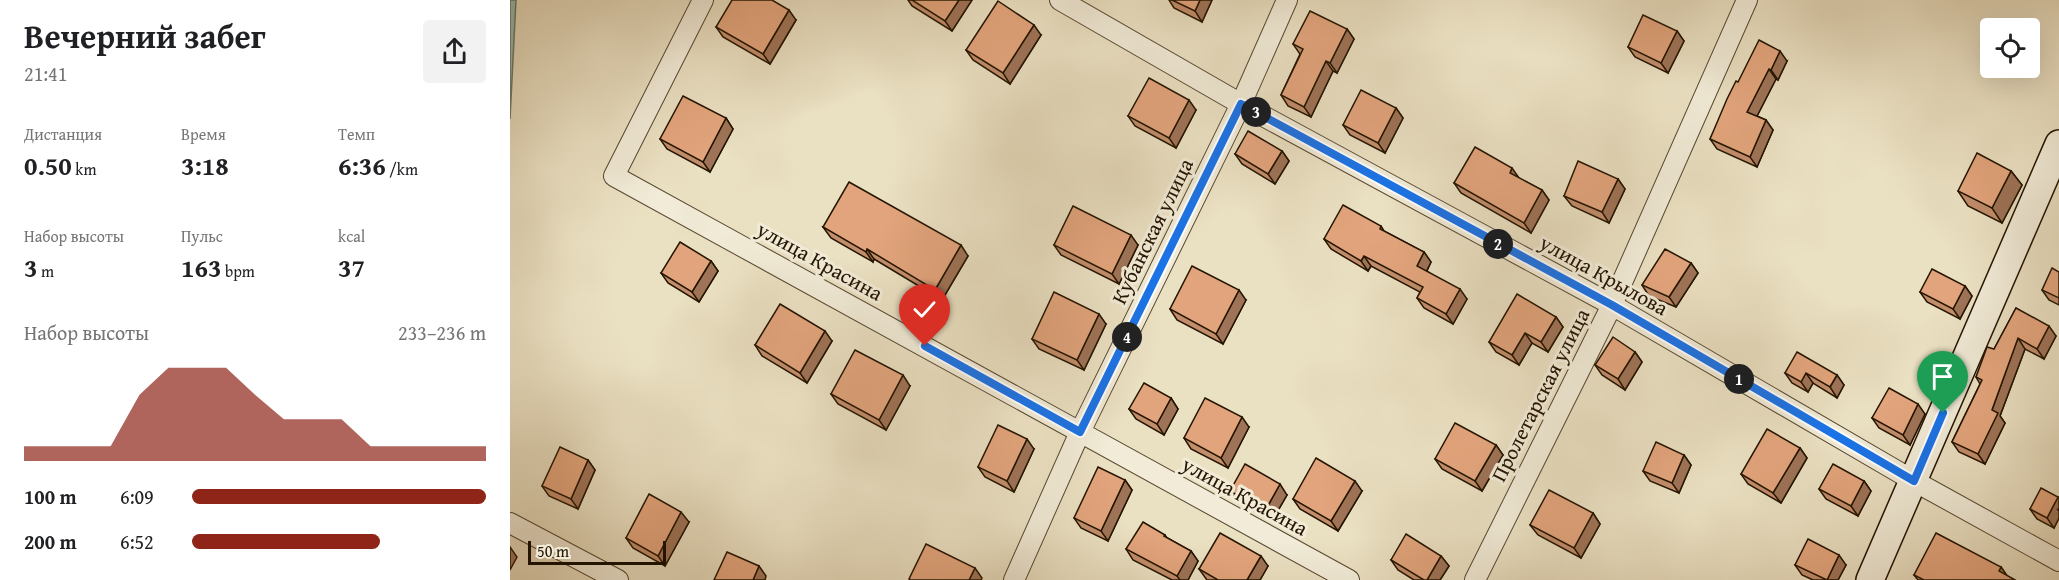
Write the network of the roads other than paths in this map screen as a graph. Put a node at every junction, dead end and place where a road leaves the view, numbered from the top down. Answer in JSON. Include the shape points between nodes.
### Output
{"nodes":[{"id":1,"x":704,"y":0,"type":"edge"},
{"id":2,"x":1060,"y":0,"type":"edge"},
{"id":3,"x":1287,"y":0,"type":"edge"},
{"id":4,"x":1747,"y":0,"type":"edge"},
{"id":5,"x":1241,"y":104,"type":"junction"},
{"id":6,"x":2059,"y":144,"type":"edge"},
{"id":7,"x":1612,"y":305,"type":"junction"},
{"id":8,"x":1080,"y":432,"type":"junction"},
{"id":9,"x":1914,"y":481,"type":"junction"},
{"id":10,"x":510,"y":523,"type":"edge"},
{"id":11,"x":2059,"y":561,"type":"edge"},
{"id":12,"x":618,"y":580,"type":"edge"},
{"id":13,"x":1014,"y":580,"type":"edge"},
{"id":14,"x":1349,"y":580,"type":"edge"},
{"id":15,"x":1475,"y":580,"type":"edge"},
{"id":16,"x":1870,"y":580,"type":"edge"}],
"edges":[{"from":1,"to":8,"type":"street","name":"улица Красина","via":[[614,176]]},
{"from":2,"to":5,"type":"street","name":"улица Крылова"},
{"from":3,"to":5,"type":"street","name":"Кубанская улица"},
{"from":4,"to":7,"type":"street","name":"Пролетарская улица"},
{"from":5,"to":7,"type":"street","name":"улица Крылова"},
{"from":5,"to":8,"type":"street","name":"Кубанская улица"},
{"from":6,"to":9,"type":"street"},
{"from":7,"to":9,"type":"street","name":"улица Крылова"},
{"from":7,"to":15,"type":"street","name":"Пролетарская улица"},
{"from":8,"to":13,"type":"street","name":"Кубанская улица"},
{"from":8,"to":14,"type":"street","name":"улица Красина"},
{"from":9,"to":11,"type":"street","name":"улица Крылова"},
{"from":9,"to":16,"type":"street"},
{"from":10,"to":12,"type":"street"}]}
